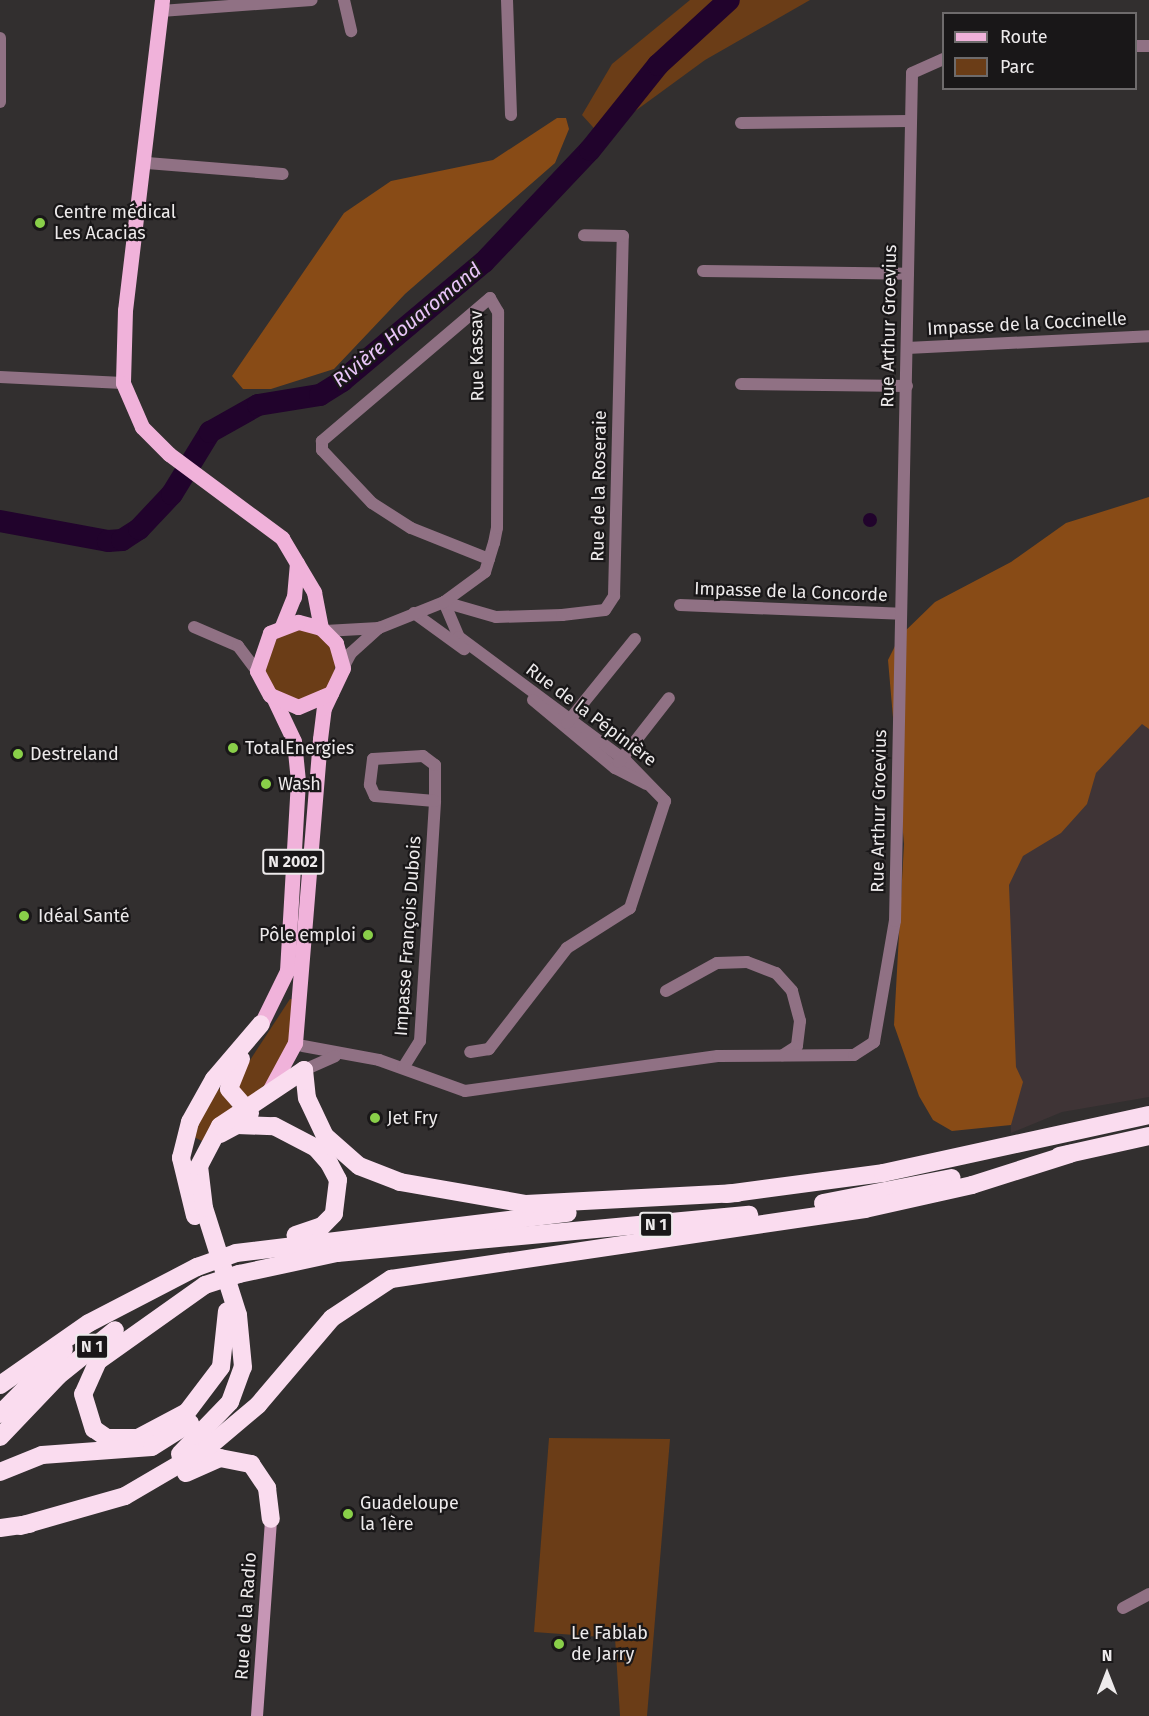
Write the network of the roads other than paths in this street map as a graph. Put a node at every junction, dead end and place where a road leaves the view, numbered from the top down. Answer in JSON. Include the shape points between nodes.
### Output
{"nodes":[{"id":1,"x":312,"y":0,"type":"edge"},
{"id":2,"x":344,"y":0,"type":"edge"},
{"id":3,"x":507,"y":0,"type":"edge"},
{"id":4,"x":162,"y":5,"type":"edge"},
{"id":5,"x":351,"y":31,"type":"dead end"},
{"id":6,"x":0,"y":38,"type":"edge"},
{"id":7,"x":942,"y":60,"type":"edge"},
{"id":8,"x":0,"y":102,"type":"edge"},
{"id":9,"x":511,"y":115,"type":"dead end"},
{"id":10,"x":909,"y":121,"type":"junction"},
{"id":11,"x":741,"y":123,"type":"dead end"},
{"id":12,"x":147,"y":163,"type":"junction"},
{"id":13,"x":283,"y":174,"type":"dead end"},
{"id":14,"x":584,"y":235,"type":"dead end"},
{"id":15,"x":703,"y":271,"type":"dead end"},
{"id":16,"x":908,"y":274,"type":"junction"},
{"id":17,"x":1149,"y":336,"type":"edge"},
{"id":18,"x":907,"y":348,"type":"junction"},
{"id":19,"x":0,"y":377,"type":"edge"},
{"id":20,"x":123,"y":383,"type":"junction"},
{"id":21,"x":741,"y":384,"type":"dead end"},
{"id":22,"x":906,"y":386,"type":"junction"},
{"id":23,"x":489,"y":559,"type":"junction"},
{"id":24,"x":297,"y":563,"type":"junction"},
{"id":25,"x":444,"y":602,"type":"junction"},
{"id":26,"x":680,"y":604,"type":"dead end"},
{"id":27,"x":414,"y":613,"type":"junction"},
{"id":28,"x":901,"y":614,"type":"junction"},
{"id":29,"x":282,"y":626,"type":"junction"},
{"id":30,"x":194,"y":627,"type":"dead end"},
{"id":31,"x":379,"y":628,"type":"junction"},
{"id":32,"x":323,"y":630,"type":"junction"},
{"id":33,"x":635,"y":639,"type":"dead end"},
{"id":34,"x":343,"y":669,"type":"junction"},
{"id":35,"x":257,"y":671,"type":"junction"},
{"id":36,"x":331,"y":693,"type":"junction"},
{"id":37,"x":669,"y":698,"type":"dead end"},
{"id":38,"x":274,"y":699,"type":"junction"},
{"id":39,"x":567,"y":722,"type":"junction"},
{"id":40,"x":619,"y":763,"type":"junction"},
{"id":41,"x":435,"y":801,"type":"junction"},
{"id":42,"x":308,"y":924,"type":"junction"},
{"id":43,"x":666,"y":991,"type":"dead end"},
{"id":44,"x":261,"y":1024,"type":"junction"},
{"id":45,"x":303,"y":1046,"type":"junction"},
{"id":46,"x":470,"y":1052,"type":"dead end"},
{"id":47,"x":345,"y":1054,"type":"junction"},
{"id":48,"x":783,"y":1055,"type":"junction"},
{"id":49,"x":403,"y":1068,"type":"junction"},
{"id":50,"x":304,"y":1070,"type":"junction"},
{"id":51,"x":267,"y":1093,"type":"junction"},
{"id":52,"x":241,"y":1108,"type":"junction"},
{"id":53,"x":1149,"y":1115,"type":"edge"},
{"id":54,"x":286,"y":1130,"type":"junction"},
{"id":55,"x":1149,"y":1136,"type":"edge"},
{"id":56,"x":206,"y":1148,"type":"junction"},
{"id":57,"x":1070,"y":1154,"type":"junction"},
{"id":58,"x":738,"y":1193,"type":"junction"},
{"id":59,"x":236,"y":1253,"type":"junction"},
{"id":60,"x":205,"y":1285,"type":"junction"},
{"id":61,"x":123,"y":1304,"type":"junction"},
{"id":62,"x":238,"y":1315,"type":"junction"},
{"id":63,"x":0,"y":1385,"type":"edge"},
{"id":64,"x":0,"y":1414,"type":"edge"},
{"id":65,"x":0,"y":1437,"type":"edge"},
{"id":66,"x":0,"y":1472,"type":"edge"},
{"id":67,"x":271,"y":1519,"type":"joint"},
{"id":68,"x":20,"y":1526,"type":"junction"},
{"id":69,"x":0,"y":1528,"type":"edge"},
{"id":70,"x":1149,"y":1594,"type":"edge"},
{"id":71,"x":1123,"y":1608,"type":"dead end"},
{"id":72,"x":257,"y":1716,"type":"edge"}],
"edges":[{"from":1,"to":4,"type":"street"},
{"from":2,"to":5,"type":"street"},
{"from":3,"to":9,"type":"street"},
{"from":4,"to":12,"type":"main road"},
{"from":6,"to":8,"type":"street"},
{"from":7,"to":10,"type":"street","name":"Rue Arthur Groevius","via":[[912,73]]},
{"from":10,"to":11,"type":"street"},
{"from":10,"to":16,"type":"street","name":"Rue Arthur Groevius"},
{"from":12,"to":13,"type":"street"},
{"from":12,"to":20,"type":"main road","via":[[125,310]]},
{"from":14,"to":25,"type":"street","name":"Rue de la Roseraie","via":[[623,236],[614,596],[605,610],[562,615],[496,617]]},
{"from":15,"to":16,"type":"street"},
{"from":16,"to":18,"type":"street","name":"Rue Arthur Groevius"},
{"from":17,"to":18,"type":"street","name":"Impasse de la Coccinelle"},
{"from":18,"to":22,"type":"street","name":"Rue Arthur Groevius"},
{"from":19,"to":20,"type":"street"},
{"from":20,"to":24,"type":"main road","via":[[142,427],[169,454],[282,538]]},
{"from":21,"to":22,"type":"street"},
{"from":22,"to":28,"type":"street","name":"Rue Arthur Groevius"},
{"from":23,"to":23,"type":"street","name":"Rue Kassav","via":[[497,528],[498,312],[490,298],[322,441],[328,456],[372,504],[411,528]]},
{"from":23,"to":25,"type":"street","name":"Rue Kassav","via":[[477,580]]},
{"from":24,"to":29,"type":"main road","via":[[294,597]]},
{"from":24,"to":32,"type":"main road","via":[[314,592]]},
{"from":25,"to":27,"type":"street"},
{"from":25,"to":39,"type":"street","name":"Rue de la Pépinière","via":[[459,637]]},
{"from":26,"to":28,"type":"street","name":"Impasse de la Concorde"},
{"from":27,"to":31,"type":"street"},
{"from":27,"to":39,"type":"street","name":"Rue de la Pépinière"},
{"from":28,"to":48,"type":"street","name":"Rue Arthur Groevius","via":[[895,921],[883,1009],[874,1042],[864,1052]]},
{"from":29,"to":32,"type":"main road"},
{"from":29,"to":35,"type":"main road","via":[[262,646]]},
{"from":30,"to":35,"type":"street","via":[[238,646]]},
{"from":31,"to":32,"type":"street"},
{"from":31,"to":34,"type":"street","via":[[351,653]]},
{"from":32,"to":34,"type":"main road","via":[[339,650]]},
{"from":33,"to":39,"type":"street"},
{"from":34,"to":36,"type":"main road"},
{"from":35,"to":38,"type":"main road"},
{"from":36,"to":38,"type":"main road","via":[[298,707]]},
{"from":36,"to":42,"type":"main road","number":"N 2002","via":[[320,739]]},
{"from":37,"to":40,"type":"street"},
{"from":38,"to":44,"type":"main road","number":"N 2002","via":[[294,741],[298,781],[287,970]]},
{"from":39,"to":40,"type":"street","name":"Rue de la Pépinière"},
{"from":40,"to":46,"type":"street","name":"Rue de la Pépinière","via":[[658,790],[665,810],[630,908],[567,948],[489,1049]]},
{"from":41,"to":41,"type":"street","name":"Impasse François Dubois","via":[[433,760],[373,759],[370,785],[375,796]]},
{"from":41,"to":49,"type":"street","name":"Impasse François Dubois","via":[[420,1041]]},
{"from":42,"to":45,"type":"main road","number":"N 2002"},
{"from":42,"to":51,"type":"main road","via":[[295,1043]]},
{"from":43,"to":48,"type":"street","via":[[717,963],[747,962],[776,974],[792,991],[800,1021],[797,1046]]},
{"from":44,"to":52,"type":"highway","via":[[231,1078],[231,1094]]},
{"from":44,"to":60,"type":"highway","via":[[202,1098],[181,1158],[226,1300],[229,1331],[220,1367],[199,1401],[166,1426],[138,1438],[99,1434],[90,1425],[82,1403],[84,1385],[98,1360]]},
{"from":45,"to":47,"type":"street","name":"Rue Arthur Groevius"},
{"from":45,"to":50,"type":"main road","number":"N 2002"},
{"from":47,"to":49,"type":"street","name":"Rue Arthur Groevius"},
{"from":47,"to":50,"type":"street"},
{"from":48,"to":49,"type":"street","name":"Rue Arthur Groevius","via":[[697,1058],[465,1090]]},
{"from":50,"to":51,"type":"highway"},
{"from":50,"to":58,"type":"highway","via":[[308,1098],[325,1136],[359,1166],[400,1182],[526,1204]]},
{"from":51,"to":52,"type":"highway"},
{"from":52,"to":54,"type":"highway"},
{"from":52,"to":56,"type":"highway","via":[[215,1131]]},
{"from":53,"to":58,"type":"highway","number":"N 1","via":[[883,1173]]},
{"from":54,"to":56,"type":"highway","via":[[260,1123],[237,1125]]},
{"from":54,"to":59,"type":"highway","via":[[316,1148],[334,1171],[339,1199],[334,1215],[313,1230]]},
{"from":55,"to":57,"type":"highway","number":"N 1"},
{"from":56,"to":62,"type":"highway","via":[[199,1166],[201,1194]]},
{"from":57,"to":60,"type":"highway","number":"N 1","bridge":true,"via":[[805,1207],[337,1253]]},
{"from":57,"to":68,"type":"highway","via":[[972,1185],[865,1209],[391,1279],[332,1318],[258,1405],[207,1448],[125,1496]]},
{"from":58,"to":59,"type":"highway","number":"N 1"},
{"from":59,"to":61,"type":"highway","number":"N 1","bridge":true,"via":[[197,1267]]},
{"from":60,"to":65,"type":"highway","number":"N 1","via":[[153,1307],[93,1346]]},
{"from":61,"to":63,"type":"highway"},
{"from":61,"to":64,"type":"highway","number":"N 1","via":[[70,1344]]},
{"from":62,"to":66,"type":"highway","via":[[238,1342],[228,1376],[202,1411],[167,1441],[130,1452],[33,1457]]},
{"from":62,"to":68,"type":"highway","via":[[241,1378],[202,1435],[170,1462],[105,1498]]},
{"from":67,"to":68,"type":"highway","via":[[259,1471],[229,1457],[107,1509]]},
{"from":67,"to":72,"type":"street","name":"Rue de la Radio"},
{"from":68,"to":69,"type":"highway"},
{"from":70,"to":71,"type":"street"}]}
